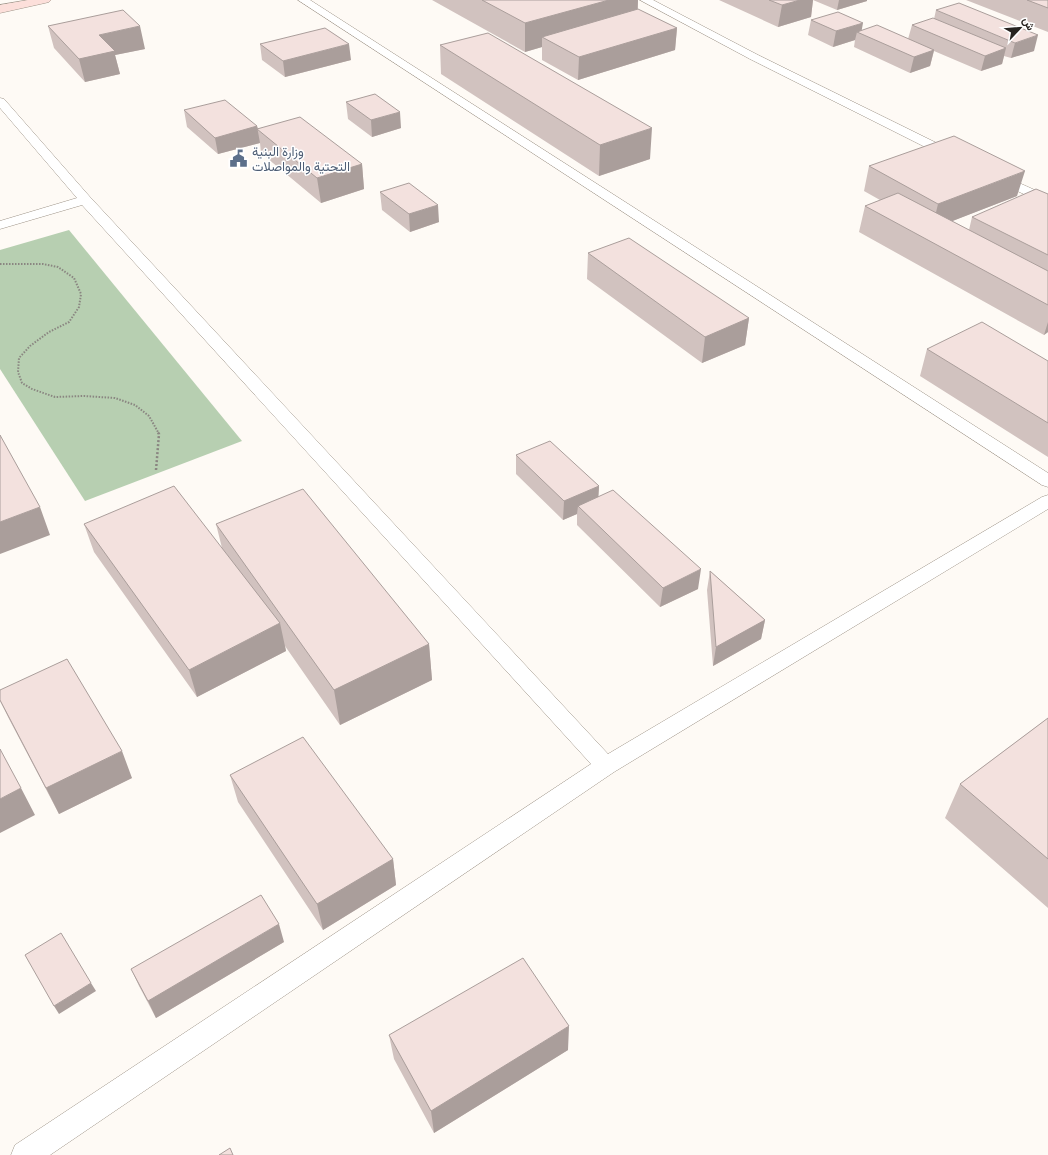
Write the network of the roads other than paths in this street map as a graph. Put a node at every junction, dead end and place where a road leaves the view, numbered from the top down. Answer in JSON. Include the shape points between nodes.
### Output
{"nodes":[{"id":1,"x":45,"y":0,"type":"edge"},
{"id":2,"x":303,"y":0,"type":"edge"},
{"id":3,"x":645,"y":0,"type":"edge"},
{"id":4,"x":0,"y":9,"type":"edge"},
{"id":5,"x":0,"y":101,"type":"edge"},
{"id":6,"x":962,"y":160,"type":"edge"},
{"id":7,"x":990,"y":174,"type":"edge"},
{"id":8,"x":84,"y":200,"type":"junction"},
{"id":9,"x":1048,"y":201,"type":"edge"},
{"id":10,"x":0,"y":225,"type":"edge"},
{"id":11,"x":1048,"y":481,"type":"edge"},
{"id":12,"x":1048,"y":501,"type":"edge"},
{"id":13,"x":606,"y":766,"type":"junction"},
{"id":14,"x":25,"y":1155,"type":"edge"}],
"edges":[{"from":1,"to":4,"type":"street"},
{"from":2,"to":11,"type":"lane"},
{"from":3,"to":6,"type":"lane"},
{"from":5,"to":8,"type":"lane"},
{"from":7,"to":9,"type":"lane"},
{"from":8,"to":10,"type":"lane"},
{"from":8,"to":13,"type":"lane"},
{"from":12,"to":13,"type":"lane"},
{"from":13,"to":14,"type":"lane"}]}
